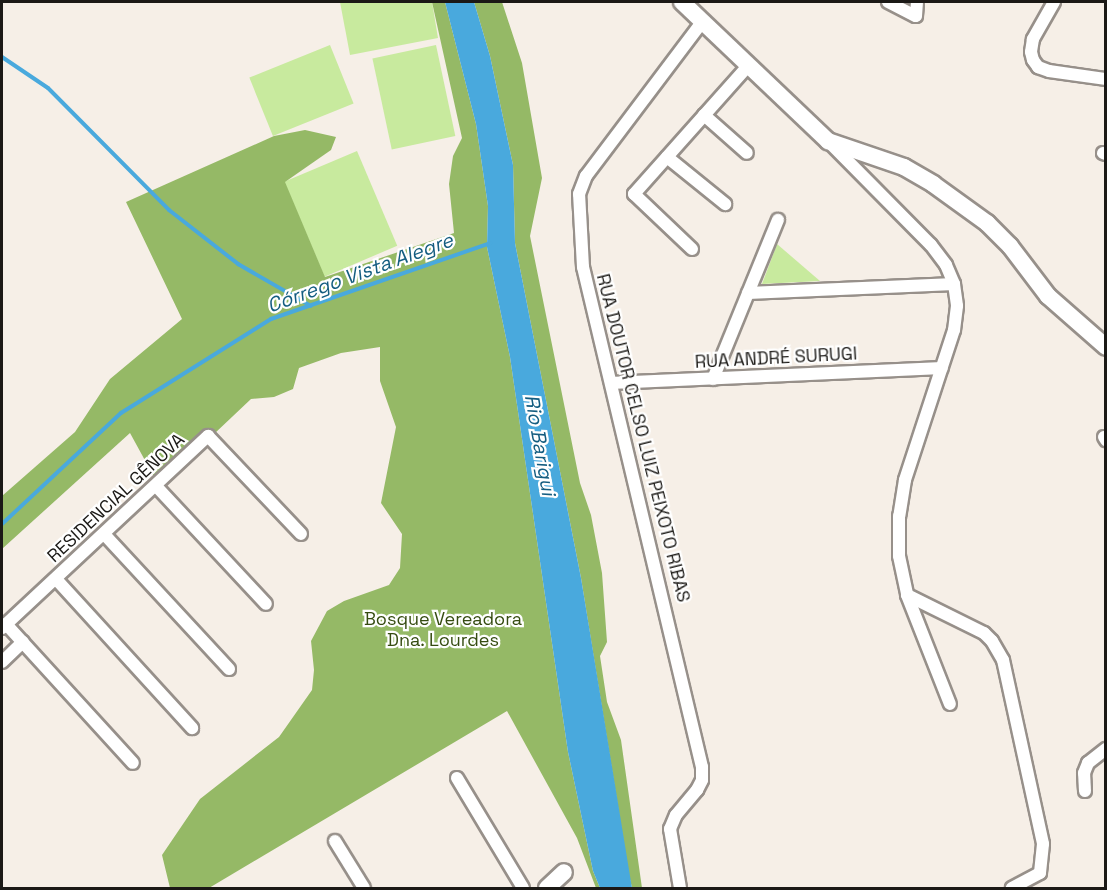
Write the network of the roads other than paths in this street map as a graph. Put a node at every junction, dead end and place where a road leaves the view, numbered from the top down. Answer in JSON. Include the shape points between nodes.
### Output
{"nodes":[{"id":1,"x":682,"y":2,"type":"edge"},
{"id":2,"x":888,"y":2,"type":"edge"},
{"id":3,"x":917,"y":2,"type":"edge"},
{"id":4,"x":1054,"y":2,"type":"edge"},
{"id":5,"x":703,"y":21,"type":"junction"},
{"id":6,"x":748,"y":65,"type":"junction"},
{"id":7,"x":1106,"y":79,"type":"edge"},
{"id":8,"x":704,"y":115,"type":"junction"},
{"id":9,"x":828,"y":141,"type":"junction"},
{"id":10,"x":747,"y":153,"type":"dead end"},
{"id":11,"x":667,"y":157,"type":"junction"},
{"id":12,"x":725,"y":204,"type":"dead end"},
{"id":13,"x":778,"y":220,"type":"dead end"},
{"id":14,"x":692,"y":249,"type":"dead end"},
{"id":15,"x":954,"y":284,"type":"junction"},
{"id":16,"x":748,"y":293,"type":"junction"},
{"id":17,"x":1106,"y":348,"type":"edge"},
{"id":18,"x":942,"y":368,"type":"junction"},
{"id":19,"x":713,"y":379,"type":"junction"},
{"id":20,"x":611,"y":383,"type":"junction"},
{"id":21,"x":156,"y":486,"type":"junction"},
{"id":22,"x":104,"y":534,"type":"junction"},
{"id":23,"x":301,"y":534,"type":"dead end"},
{"id":24,"x":56,"y":579,"type":"junction"},
{"id":25,"x":907,"y":595,"type":"junction"},
{"id":26,"x":266,"y":604,"type":"dead end"},
{"id":27,"x":4,"y":626,"type":"edge"},
{"id":28,"x":23,"y":642,"type":"junction"},
{"id":29,"x":2,"y":662,"type":"edge"},
{"id":30,"x":229,"y":669,"type":"dead end"},
{"id":31,"x":950,"y":704,"type":"dead end"},
{"id":32,"x":192,"y":728,"type":"dead end"},
{"id":33,"x":1106,"y":749,"type":"edge"},
{"id":34,"x":133,"y":763,"type":"dead end"},
{"id":35,"x":457,"y":778,"type":"dead end"},
{"id":36,"x":1085,"y":791,"type":"dead end"},
{"id":37,"x":335,"y":841,"type":"dead end"},
{"id":38,"x":564,"y":872,"type":"dead end"},
{"id":39,"x":361,"y":888,"type":"edge"},
{"id":40,"x":523,"y":888,"type":"edge"},
{"id":41,"x":547,"y":888,"type":"edge"},
{"id":42,"x":680,"y":888,"type":"edge"},
{"id":43,"x":1012,"y":888,"type":"edge"}],
"edges":[{"from":1,"to":5,"type":"main road"},
{"from":2,"to":3,"type":"street","via":[[916,16]]},
{"from":4,"to":7,"type":"street","via":[[1033,39],[1033,60],[1049,71]]},
{"from":5,"to":6,"type":"main road"},
{"from":5,"to":20,"type":"street","name":"RUA DOUTOR CELSO LUIZ PEIXOTO RIBAS","via":[[579,189],[583,267]]},
{"from":6,"to":8,"type":"street"},
{"from":6,"to":9,"type":"main road"},
{"from":8,"to":10,"type":"street"},
{"from":8,"to":11,"type":"street"},
{"from":9,"to":15,"type":"street","via":[[931,245]]},
{"from":9,"to":17,"type":"main road","via":[[904,167],[987,223],[1048,296]]},
{"from":11,"to":12,"type":"street"},
{"from":11,"to":14,"type":"street","via":[[634,194]]},
{"from":13,"to":16,"type":"street"},
{"from":15,"to":16,"type":"street"},
{"from":15,"to":18,"type":"street","via":[[956,318]]},
{"from":16,"to":19,"type":"street"},
{"from":18,"to":19,"type":"street","name":"RUA ANDRÉ SURUGI"},
{"from":18,"to":25,"type":"street","via":[[901,498],[898,546]]},
{"from":19,"to":20,"type":"street","name":"RUA ANDRÉ SURUGI"},
{"from":20,"to":42,"type":"street","name":"RUA DOUTOR CELSO LUIZ PEIXOTO RIBAS","via":[[702,767],[697,790],[676,815],[670,829]]},
{"from":21,"to":22,"type":"street","name":"RESIDENCIAL GÊNOVA"},
{"from":21,"to":23,"type":"street","name":"RESIDENCIAL GÊNOVA","via":[[208,436]]},
{"from":21,"to":26,"type":"street"},
{"from":22,"to":24,"type":"street","name":"RESIDENCIAL GÊNOVA"},
{"from":22,"to":30,"type":"street"},
{"from":24,"to":27,"type":"street","name":"RESIDENCIAL GÊNOVA"},
{"from":24,"to":32,"type":"street"},
{"from":25,"to":31,"type":"street"},
{"from":25,"to":43,"type":"street","via":[[984,633],[999,650],[1043,844],[1040,873]]},
{"from":27,"to":28,"type":"street"},
{"from":28,"to":29,"type":"street"},
{"from":28,"to":34,"type":"street"},
{"from":33,"to":36,"type":"street","via":[[1088,763],[1083,773]]},
{"from":35,"to":40,"type":"street"},
{"from":37,"to":39,"type":"street"},
{"from":38,"to":41,"type":"main road"}]}
